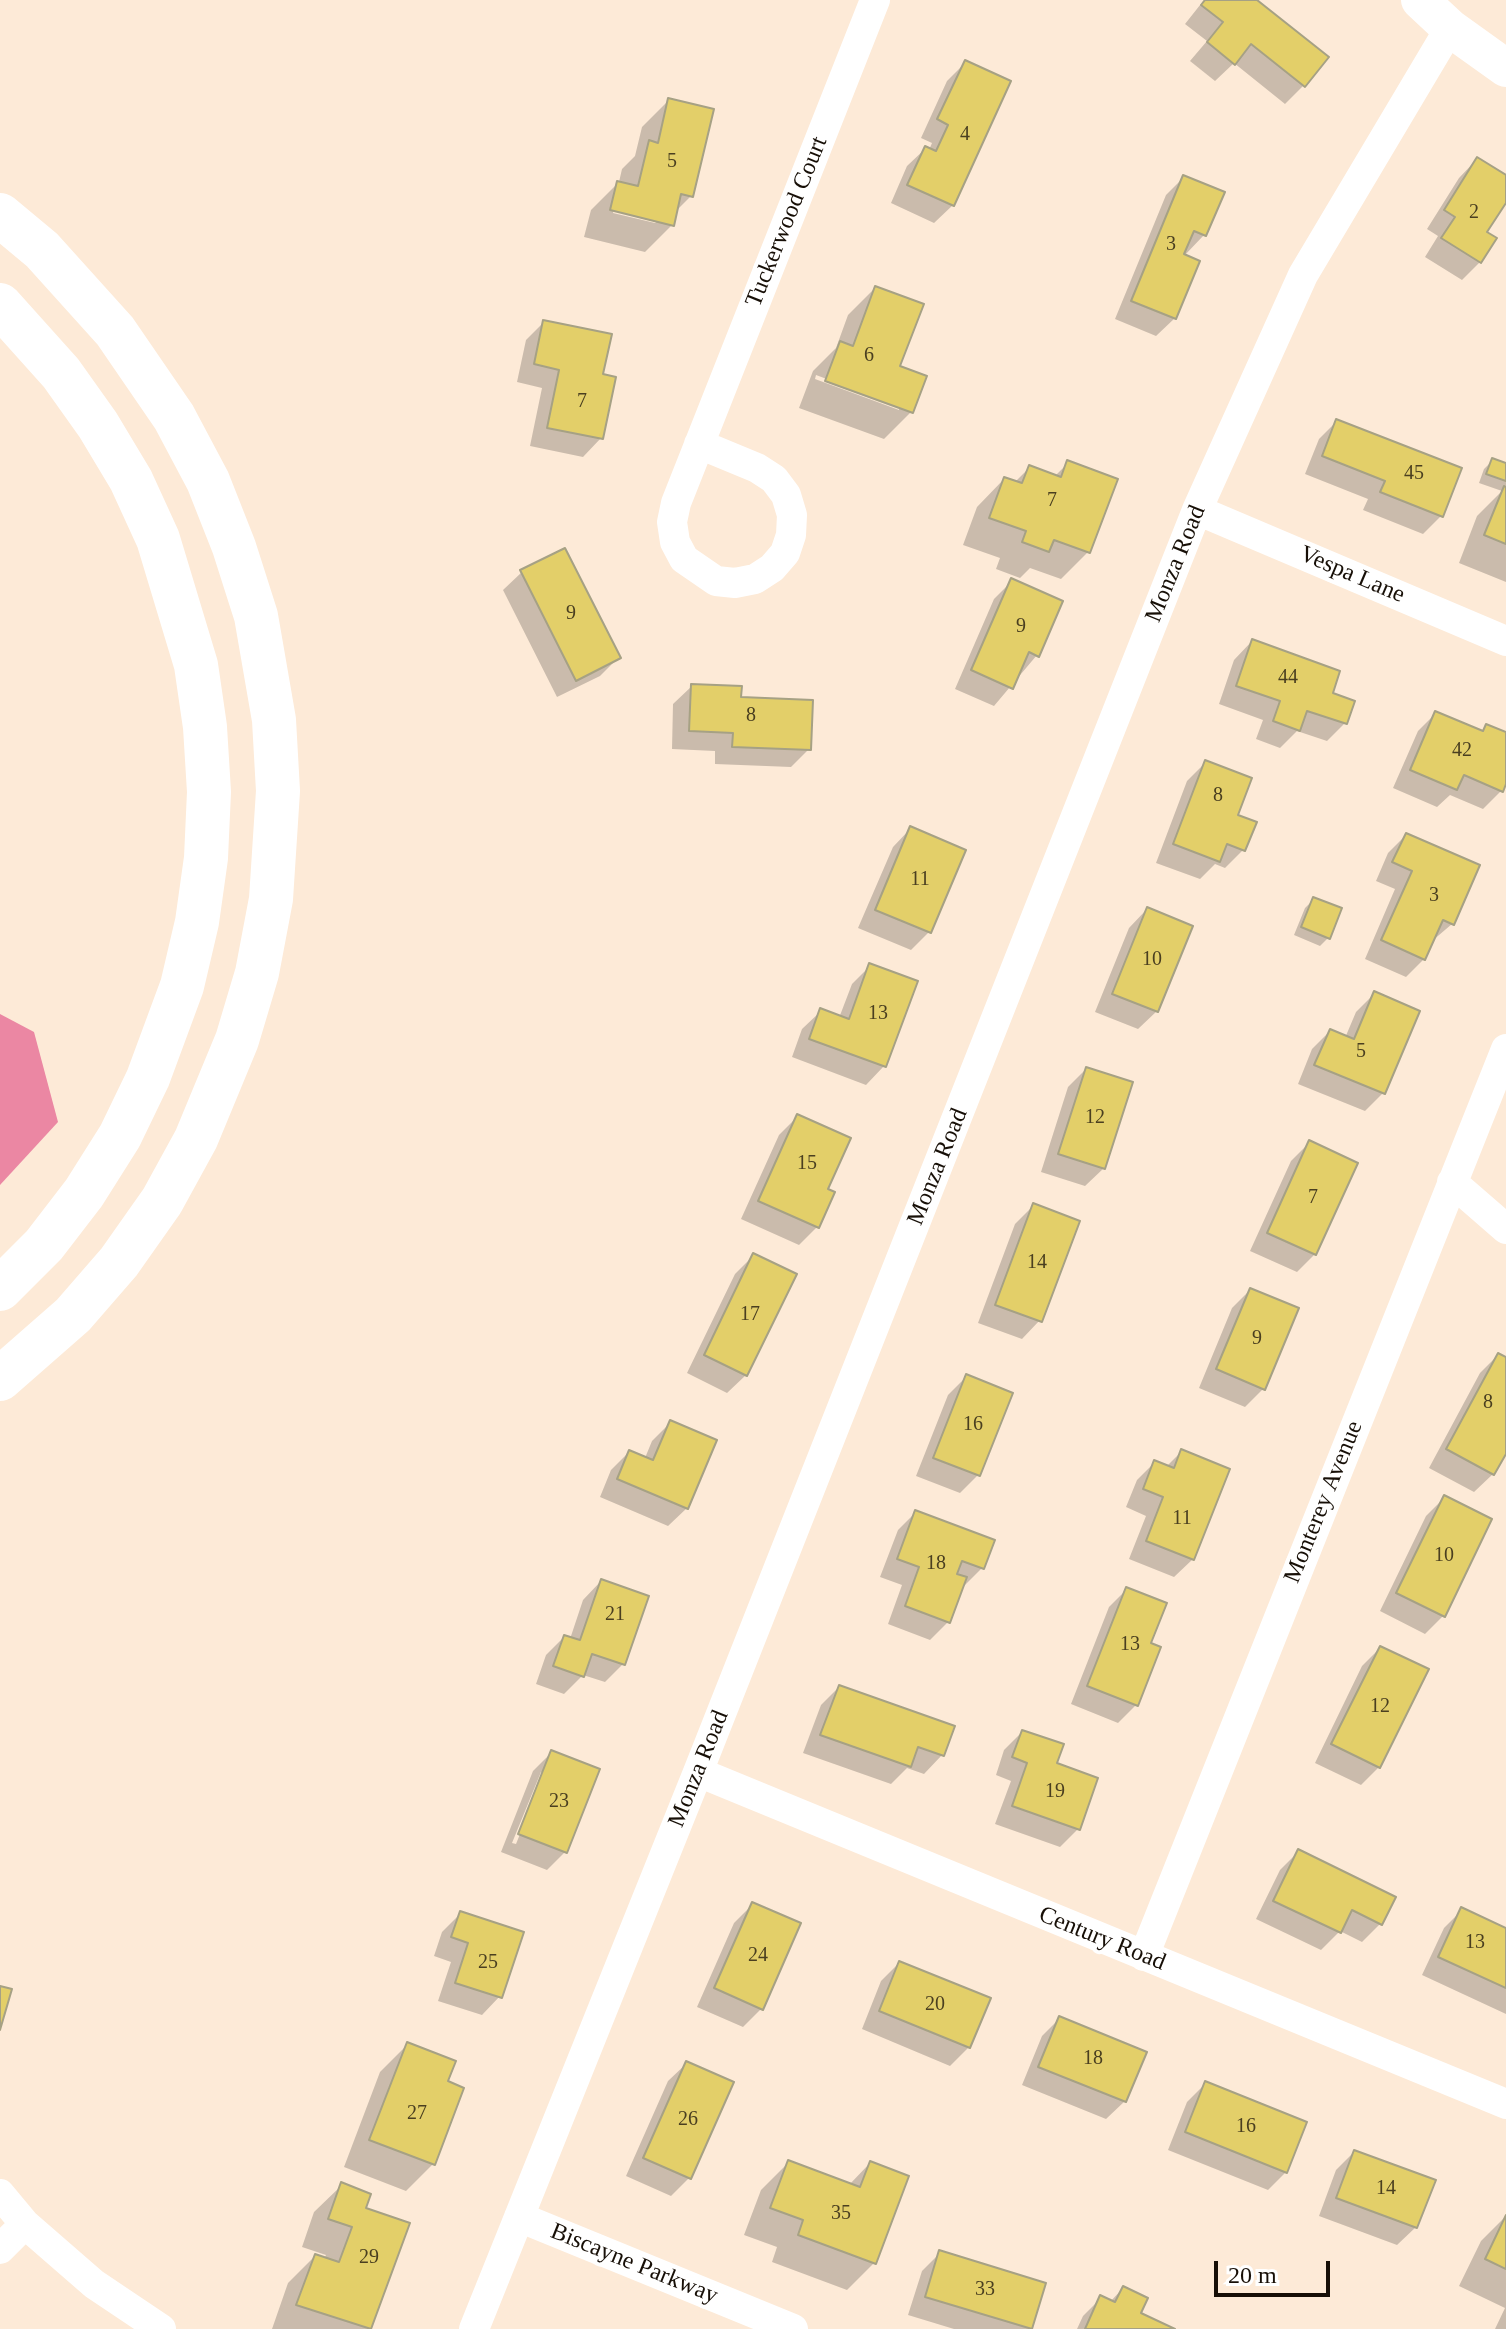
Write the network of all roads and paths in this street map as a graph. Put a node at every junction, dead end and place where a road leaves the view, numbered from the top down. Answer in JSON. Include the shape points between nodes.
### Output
{"nodes":[{"id":1,"x":875,"y":0,"type":"edge"},
{"id":2,"x":1420,"y":0,"type":"edge"},
{"id":3,"x":1450,"y":28,"type":"junction"},
{"id":4,"x":1506,"y":68,"type":"edge"},
{"id":5,"x":0,"y":215,"type":"edge"},
{"id":6,"x":0,"y":305,"type":"edge"},
{"id":7,"x":699,"y":444,"type":"junction"},
{"id":8,"x":1197,"y":510,"type":"junction"},
{"id":9,"x":1506,"y":641,"type":"edge"},
{"id":10,"x":1506,"y":1049,"type":"edge"},
{"id":11,"x":1452,"y":1182,"type":"junction"},
{"id":12,"x":1506,"y":1229,"type":"edge"},
{"id":13,"x":0,"y":1289,"type":"edge"},
{"id":14,"x":0,"y":1379,"type":"edge"},
{"id":15,"x":698,"y":1772,"type":"junction"},
{"id":16,"x":1144,"y":1956,"type":"junction"},
{"id":17,"x":1506,"y":2104,"type":"edge"},
{"id":18,"x":0,"y":2194,"type":"edge"},
{"id":19,"x":519,"y":2217,"type":"junction"},
{"id":20,"x":25,"y":2224,"type":"junction"},
{"id":21,"x":0,"y":2249,"type":"edge"},
{"id":22,"x":161,"y":2329,"type":"edge"},
{"id":23,"x":474,"y":2329,"type":"edge"},
{"id":24,"x":793,"y":2329,"type":"edge"}],
"edges":[{"from":1,"to":7,"type":"street","name":"Tuckerwood Court"},
{"from":2,"to":3,"type":"street"},
{"from":3,"to":4,"type":"street"},
{"from":3,"to":8,"type":"street","name":"Monza Road","via":[[1303,275]]},
{"from":5,"to":14,"type":"highway","via":[[42,250],[115,331],[174,417],[208,481],[261,639],[274,720],[278,804],[271,899],[257,973],[233,1051],[196,1139],[162,1201],[119,1262],[73,1315]]},
{"from":6,"to":13,"type":"highway","via":[[85,407],[131,480],[158,539],[196,665],[209,792],[197,922],[178,996],[148,1078],[84,1193],[44,1245]]},
{"from":7,"to":7,"type":"street","name":"Tuckerwood Court","via":[[676,503],[675,542],[684,559],[716,581],[755,579],[772,568],[788,544],[792,515],[786,495],[757,468]]},
{"from":8,"to":9,"type":"street","name":"Vespa Lane"},
{"from":8,"to":15,"type":"street","name":"Monza Road"},
{"from":10,"to":11,"type":"street","name":"Monterey Avenue"},
{"from":11,"to":12,"type":"street"},
{"from":11,"to":16,"type":"street","name":"Monterey Avenue"},
{"from":15,"to":16,"type":"street","name":"Century Road"},
{"from":15,"to":19,"type":"street","name":"Monza Road"},
{"from":16,"to":17,"type":"street","name":"Century Road"},
{"from":18,"to":20,"type":"street"},
{"from":19,"to":23,"type":"street","name":"Monza Road"},
{"from":19,"to":24,"type":"street","name":"Biscayne Parkway"},
{"from":20,"to":21,"type":"street"},
{"from":20,"to":22,"type":"street","via":[[94,2284]]}]}
